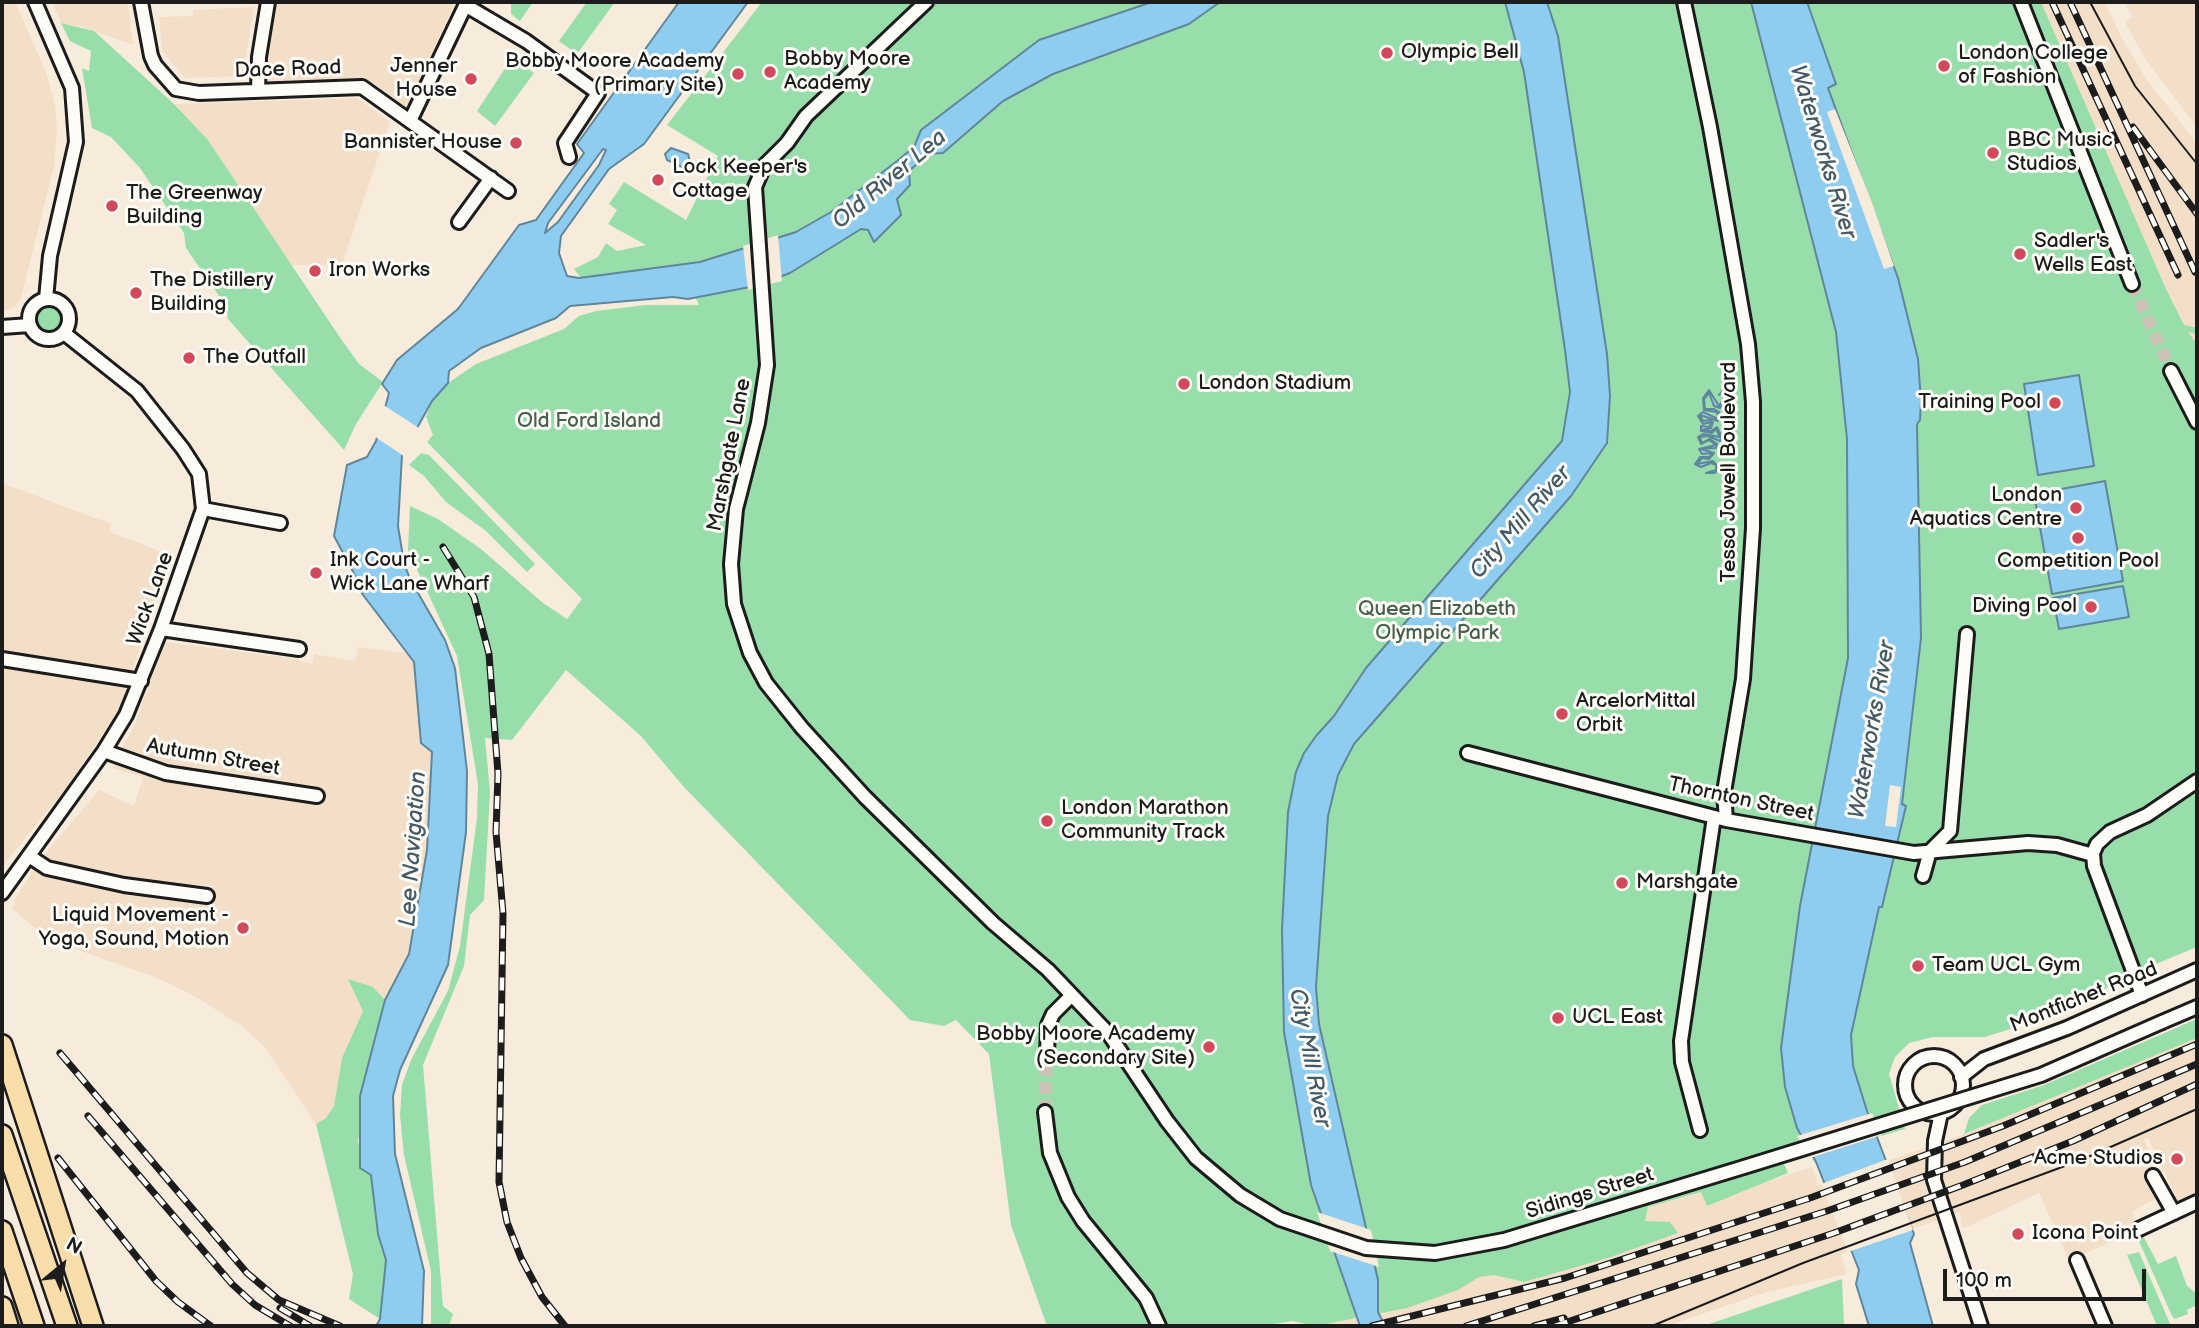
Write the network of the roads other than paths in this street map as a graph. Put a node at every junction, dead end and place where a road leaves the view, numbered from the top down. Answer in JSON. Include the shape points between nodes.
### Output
{"nodes":[{"id":1,"x":35,"y":2,"type":"edge"},
{"id":2,"x":141,"y":2,"type":"edge"},
{"id":3,"x":268,"y":2,"type":"edge"},
{"id":4,"x":926,"y":2,"type":"edge"},
{"id":5,"x":1684,"y":2,"type":"edge"},
{"id":6,"x":2021,"y":2,"type":"edge"},
{"id":7,"x":466,"y":3,"type":"edge"},
{"id":8,"x":258,"y":91,"type":"junction"},
{"id":9,"x":410,"y":121,"type":"junction"},
{"id":10,"x":569,"y":157,"type":"dead end"},
{"id":11,"x":491,"y":178,"type":"junction"},
{"id":12,"x":508,"y":191,"type":"dead end"},
{"id":13,"x":459,"y":222,"type":"dead end"},
{"id":14,"x":2132,"y":284,"type":"tunnel mouth"},
{"id":15,"x":46,"y":299,"type":"junction"},
{"id":16,"x":30,"y":325,"type":"junction"},
{"id":17,"x":2,"y":327,"type":"edge"},
{"id":18,"x":64,"y":333,"type":"junction"},
{"id":19,"x":2171,"y":371,"type":"tunnel mouth"},
{"id":20,"x":2197,"y":422,"type":"edge"},
{"id":21,"x":203,"y":509,"type":"junction"},
{"id":22,"x":280,"y":523,"type":"dead end"},
{"id":23,"x":161,"y":629,"type":"junction"},
{"id":24,"x":1967,"y":634,"type":"dead end"},
{"id":25,"x":299,"y":649,"type":"dead end"},
{"id":26,"x":2,"y":659,"type":"edge"},
{"id":27,"x":141,"y":681,"type":"junction"},
{"id":28,"x":104,"y":751,"type":"junction"},
{"id":29,"x":1468,"y":753,"type":"dead end"},
{"id":30,"x":2197,"y":781,"type":"edge"},
{"id":31,"x":317,"y":796,"type":"dead end"},
{"id":32,"x":1726,"y":820,"type":"junction"},
{"id":33,"x":1930,"y":851,"type":"junction"},
{"id":34,"x":2093,"y":855,"type":"junction"},
{"id":35,"x":29,"y":856,"type":"junction"},
{"id":36,"x":1923,"y":876,"type":"dead end"},
{"id":37,"x":2,"y":893,"type":"edge"},
{"id":38,"x":207,"y":896,"type":"dead end"},
{"id":39,"x":2197,"y":970,"type":"edge"},
{"id":40,"x":1072,"y":995,"type":"junction"},
{"id":41,"x":2142,"y":995,"type":"junction"},
{"id":42,"x":2197,"y":1007,"type":"edge"},
{"id":43,"x":2,"y":1045,"type":"edge"},
{"id":44,"x":1047,"y":1056,"type":"tunnel mouth"},
{"id":45,"x":1984,"y":1059,"type":"junction"},
{"id":46,"x":1951,"y":1062,"type":"junction"},
{"id":47,"x":1961,"y":1077,"type":"junction"},
{"id":48,"x":1045,"y":1112,"type":"tunnel mouth"},
{"id":49,"x":1923,"y":1112,"type":"junction"},
{"id":50,"x":1941,"y":1113,"type":"junction"},
{"id":51,"x":1700,"y":1130,"type":"dead end"},
{"id":52,"x":2,"y":1135,"type":"edge"},
{"id":53,"x":1935,"y":1141,"type":"junction"},
{"id":54,"x":2153,"y":1176,"type":"dead end"},
{"id":55,"x":2197,"y":1202,"type":"edge"},
{"id":56,"x":2174,"y":1213,"type":"junction"},
{"id":57,"x":2139,"y":1229,"type":"dead end"},
{"id":58,"x":2,"y":1231,"type":"edge"},
{"id":59,"x":2077,"y":1260,"type":"dead end"},
{"id":60,"x":2,"y":1307,"type":"edge"},
{"id":61,"x":8,"y":1326,"type":"edge"},
{"id":62,"x":34,"y":1326,"type":"edge"},
{"id":63,"x":67,"y":1326,"type":"edge"},
{"id":64,"x":93,"y":1326,"type":"edge"},
{"id":65,"x":1159,"y":1326,"type":"edge"},
{"id":66,"x":1981,"y":1326,"type":"edge"},
{"id":67,"x":2105,"y":1326,"type":"edge"}],
"edges":[{"from":1,"to":15,"type":"street","via":[[72,88],[76,142],[50,256]]},
{"from":2,"to":8,"type":"street","name":"Dace Road","via":[[151,56],[176,89]]},
{"from":3,"to":8,"type":"street"},
{"from":4,"to":40,"type":"street","name":"Marshgate Lane","via":[[806,116],[764,166],[754,194],[767,353],[764,395],[736,509],[731,564],[734,604],[750,653],[787,710],[865,796]]},
{"from":5,"to":32,"type":"street","name":"Tessa Jowell Boulevard","via":[[1712,140],[1754,402],[1753,528],[1743,679],[1724,792]]},
{"from":6,"to":14,"type":"street"},
{"from":7,"to":9,"type":"street"},
{"from":7,"to":10,"type":"street","via":[[598,93],[565,143]]},
{"from":8,"to":9,"type":"street","name":"Dace Road","via":[[362,88]]},
{"from":9,"to":11,"type":"street","name":"Dace Road"},
{"from":11,"to":12,"type":"street","name":"Dace Road"},
{"from":11,"to":13,"type":"street"},
{"from":15,"to":16,"type":"street","via":[[31,310]]},
{"from":15,"to":18,"type":"street","via":[[66,307],[69,321]]},
{"from":16,"to":17,"type":"street"},
{"from":16,"to":18,"type":"street","name":"Wick Lane","via":[[46,338]]},
{"from":18,"to":21,"type":"street","name":"Wick Lane","via":[[136,391],[183,449],[199,474]]},
{"from":19,"to":20,"type":"street"},
{"from":21,"to":22,"type":"street"},
{"from":21,"to":23,"type":"street","name":"Wick Lane"},
{"from":23,"to":25,"type":"street"},
{"from":23,"to":27,"type":"street","name":"Wick Lane"},
{"from":24,"to":33,"type":"street","via":[[1950,831]]},
{"from":26,"to":27,"type":"street"},
{"from":27,"to":28,"type":"street","name":"Wick Lane"},
{"from":28,"to":31,"type":"street","name":"Autumn Street","via":[[166,773]]},
{"from":28,"to":35,"type":"street","name":"Wick Lane"},
{"from":29,"to":32,"type":"street","name":"Thornton Street"},
{"from":30,"to":34,"type":"street","via":[[2147,816],[2110,832]]},
{"from":32,"to":33,"type":"street","name":"Thornton Street","via":[[1914,853]]},
{"from":32,"to":51,"type":"street","name":"Tessa Jowell Boulevard","via":[[1681,1041]]},
{"from":33,"to":34,"type":"street","name":"Thornton Street","via":[[2028,843]]},
{"from":33,"to":36,"type":"street"},
{"from":34,"to":41,"type":"street"},
{"from":35,"to":37,"type":"street","name":"Wick Lane"},
{"from":35,"to":38,"type":"street","via":[[47,868]]},
{"from":39,"to":41,"type":"street","name":"Montfichet Road"},
{"from":40,"to":42,"type":"street","name":"Sidings Street","bridge":true,"via":[[1109,1034],[1196,1158],[1240,1195],[1280,1219],[1366,1248],[1436,1253],[1504,1240],[2041,1075]]},
{"from":40,"to":44,"type":"street","via":[[1048,1026]]},
{"from":41,"to":45,"type":"street","name":"Montfichet Road"},
{"from":43,"to":64,"type":"highway"},
{"from":45,"to":46,"type":"street","name":"Montfichet Road"},
{"from":45,"to":47,"type":"street","name":"Montfichet Road"},
{"from":46,"to":47,"type":"street"},
{"from":46,"to":49,"type":"street","via":[[1931,1056],[1910,1069],[1906,1093]]},
{"from":47,"to":50,"type":"street","via":[[1959,1099]]},
{"from":48,"to":65,"type":"street","via":[[1050,1153],[1068,1197],[1146,1298]]},
{"from":49,"to":50,"type":"street"},
{"from":49,"to":53,"type":"street"},
{"from":50,"to":53,"type":"street"},
{"from":52,"to":63,"type":"highway"},
{"from":53,"to":66,"type":"street","via":[[1934,1180]]},
{"from":54,"to":56,"type":"street"},
{"from":55,"to":56,"type":"street"},
{"from":56,"to":57,"type":"street"},
{"from":58,"to":62,"type":"highway"},
{"from":59,"to":67,"type":"street"},
{"from":60,"to":61,"type":"highway"}]}
